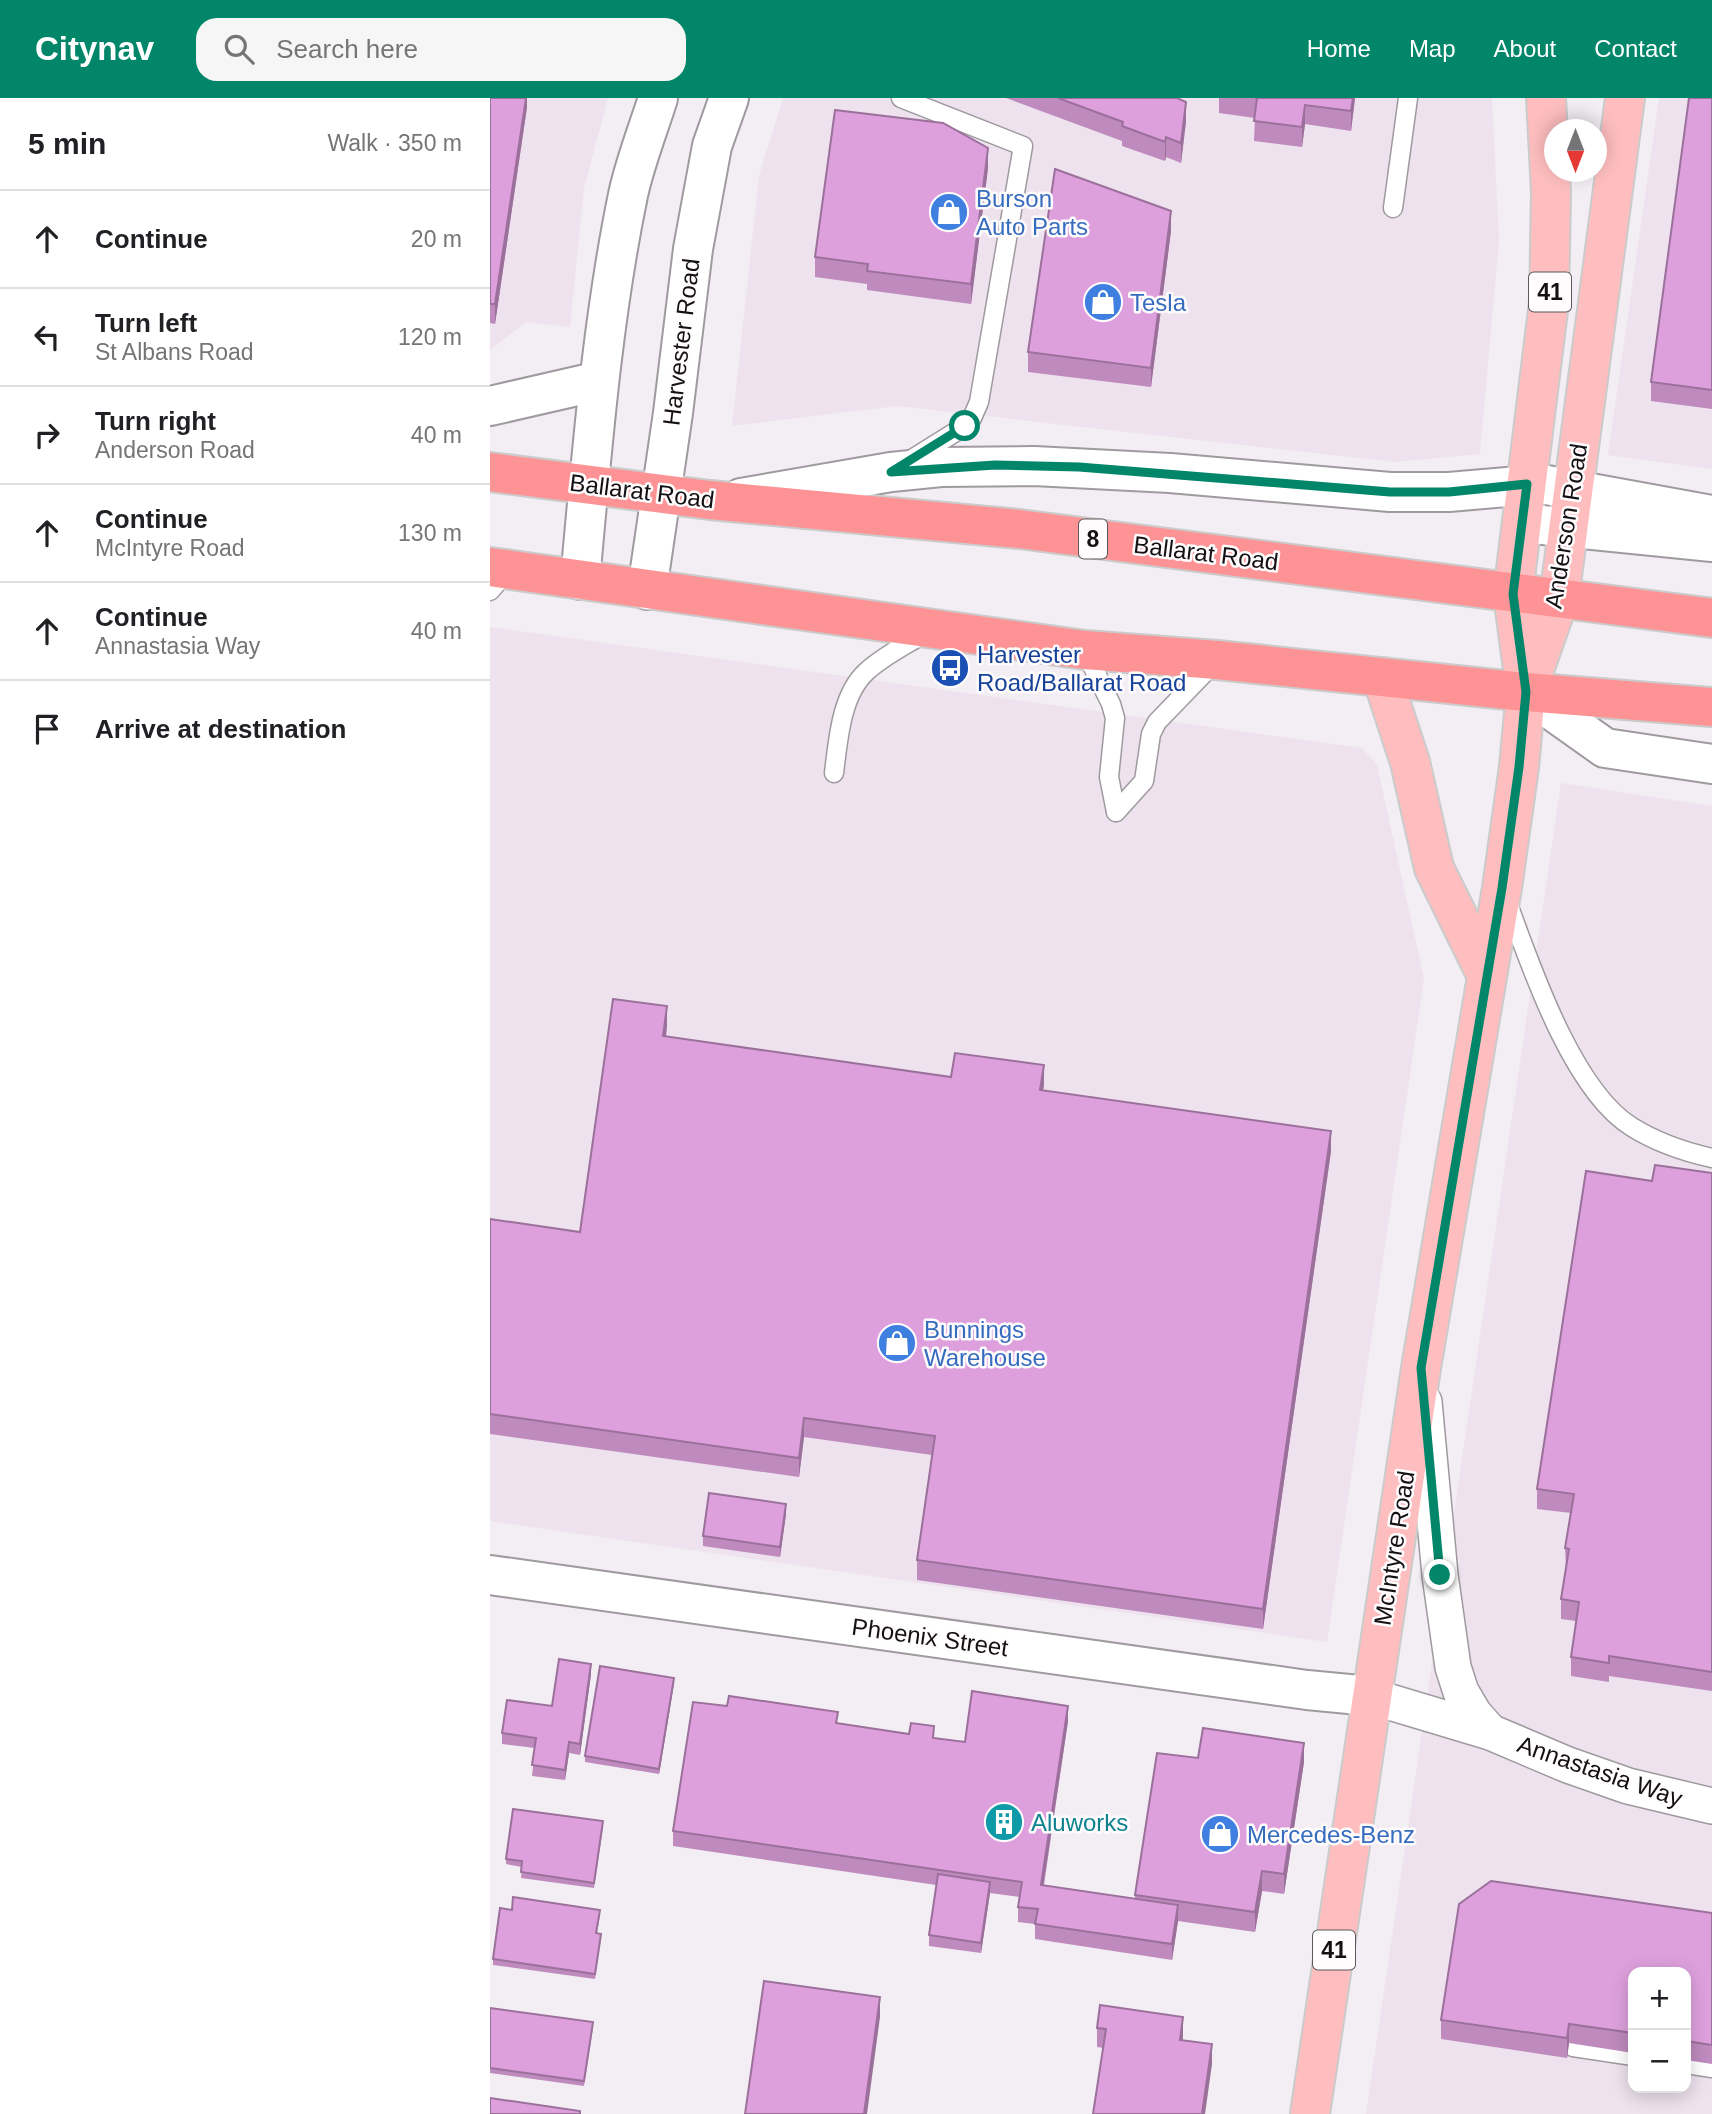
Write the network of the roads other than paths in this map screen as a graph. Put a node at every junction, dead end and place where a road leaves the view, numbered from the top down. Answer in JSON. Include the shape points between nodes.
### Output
{"nodes":[{"id":1,"x":658,"y":98,"type":"edge"},
{"id":2,"x":729,"y":98,"type":"edge"},
{"id":3,"x":901,"y":98,"type":"edge"},
{"id":4,"x":1408,"y":98,"type":"edge"},
{"id":5,"x":1546,"y":98,"type":"edge"},
{"id":6,"x":1625,"y":98,"type":"edge"},
{"id":7,"x":1393,"y":208,"type":"dead end"},
{"id":8,"x":599,"y":381,"type":"junction"},
{"id":9,"x":490,"y":406,"type":"edge"},
{"id":10,"x":490,"y":472,"type":"edge"},
{"id":11,"x":891,"y":472,"type":"junction"},
{"id":12,"x":589,"y":484,"type":"junction"},
{"id":13,"x":1527,"y":484,"type":"junction"},
{"id":14,"x":1573,"y":488,"type":"junction"},
{"id":15,"x":660,"y":494,"type":"junction"},
{"id":16,"x":722,"y":501,"type":"junction"},
{"id":17,"x":1712,"y":515,"type":"edge"},
{"id":18,"x":1522,"y":523,"type":"junction"},
{"id":19,"x":1567,"y":529,"type":"junction"},
{"id":20,"x":1712,"y":542,"type":"edge"},
{"id":21,"x":496,"y":576,"type":"edge"},
{"id":22,"x":580,"y":580,"type":"junction"},
{"id":23,"x":647,"y":590,"type":"junction"},
{"id":24,"x":1513,"y":594,"type":"junction"},
{"id":25,"x":1559,"y":599,"type":"junction"},
{"id":26,"x":1712,"y":618,"type":"edge"},
{"id":27,"x":930,"y":629,"type":"junction"},
{"id":28,"x":1085,"y":650,"type":"junction"},
{"id":29,"x":1217,"y":660,"type":"junction"},
{"id":30,"x":1382,"y":677,"type":"junction"},
{"id":31,"x":1526,"y":692,"type":"junction"},
{"id":32,"x":1712,"y":707,"type":"edge"},
{"id":33,"x":1712,"y":764,"type":"edge"},
{"id":34,"x":834,"y":773,"type":"dead end"},
{"id":35,"x":1502,"y":888,"type":"junction"},
{"id":36,"x":1486,"y":974,"type":"junction"},
{"id":37,"x":1712,"y":1158,"type":"edge"},
{"id":38,"x":1421,"y":1368,"type":"junction"},
{"id":39,"x":490,"y":1575,"type":"edge"},
{"id":40,"x":1370,"y":1696,"type":"junction"},
{"id":41,"x":1490,"y":1732,"type":"junction"},
{"id":42,"x":1712,"y":1806,"type":"edge"},
{"id":43,"x":1573,"y":2047,"type":"edge"},
{"id":44,"x":1628,"y":2055,"type":"edge"},
{"id":45,"x":1691,"y":2065,"type":"edge"},
{"id":46,"x":1712,"y":2068,"type":"edge"},
{"id":47,"x":1310,"y":2114,"type":"edge"}],
"edges":[{"from":1,"to":8,"type":"street","via":[[629,193]]},
{"from":2,"to":15,"type":"street","name":"Harvester Road","via":[[712,146],[693,249]]},
{"from":3,"to":11,"type":"lane","via":[[1023,146],[981,394],[972,418],[953,435]]},
{"from":4,"to":7,"type":"lane"},
{"from":5,"to":13,"type":"main road","name":"Anderson Road","number":"41","via":[[1552,248]]},
{"from":6,"to":14,"type":"main road","name":"Anderson Road","number":"41"},
{"from":8,"to":9,"type":"street"},
{"from":8,"to":12,"type":"street"},
{"from":10,"to":12,"type":"highway","name":"Ballarat Road","number":"8"},
{"from":11,"to":13,"type":"street","via":[[995,465],[1068,467],[1390,492]]},
{"from":11,"to":16,"type":"street"},
{"from":12,"to":15,"type":"highway","name":"Ballarat Road","number":"8"},
{"from":12,"to":22,"type":"street"},
{"from":13,"to":14,"type":"street"},
{"from":13,"to":18,"type":"main road","name":"Anderson Road","number":"41"},
{"from":14,"to":17,"type":"street"},
{"from":14,"to":19,"type":"main road","name":"Anderson Road","number":"41"},
{"from":15,"to":16,"type":"highway","name":"Ballarat Road","number":"8"},
{"from":15,"to":23,"type":"street","name":"Harvester Road"},
{"from":16,"to":24,"type":"highway","name":"Ballarat Road","number":"8","via":[[1019,529]]},
{"from":18,"to":19,"type":"street"},
{"from":18,"to":24,"type":"main road","name":"Anderson Road","number":"41"},
{"from":19,"to":20,"type":"street"},
{"from":19,"to":25,"type":"main road","name":"Anderson Road","number":"41"},
{"from":21,"to":22,"type":"highway"},
{"from":22,"to":23,"type":"highway"},
{"from":23,"to":27,"type":"highway"},
{"from":24,"to":25,"type":"highway","name":"Ballarat Road","number":"8"},
{"from":24,"to":31,"type":"main road","name":"Anderson Road","number":"41"},
{"from":25,"to":26,"type":"highway","name":"Ballarat Road","number":"8"},
{"from":25,"to":31,"type":"main road","name":"Anderson Road","number":"41"},
{"from":27,"to":28,"type":"highway"},
{"from":27,"to":34,"type":"lane","via":[[873,666],[855,686],[843,719]]},
{"from":28,"to":29,"type":"highway"},
{"from":28,"to":29,"type":"lane","via":[[1115,718],[1109,777],[1116,811],[1144,781],[1157,722]]},
{"from":29,"to":30,"type":"highway"},
{"from":30,"to":31,"type":"highway"},
{"from":30,"to":36,"type":"main road","via":[[1410,762],[1434,868]]},
{"from":31,"to":32,"type":"highway"},
{"from":31,"to":33,"type":"street","via":[[1605,748]]},
{"from":31,"to":35,"type":"main road","name":"McIntyre Road","number":"41"},
{"from":35,"to":36,"type":"main road","name":"McIntyre Road","number":"41"},
{"from":35,"to":37,"type":"lane","via":[[1543,995],[1595,1091],[1631,1127]]},
{"from":36,"to":38,"type":"main road","name":"McIntyre Road","number":"41"},
{"from":38,"to":40,"type":"main road","name":"McIntyre Road","number":"41"},
{"from":38,"to":41,"type":"street","name":"Annastasia Way","via":[[1453,1667],[1461,1692]]},
{"from":39,"to":40,"type":"street","name":"Phoenix Street"},
{"from":40,"to":41,"type":"street","name":"Annastasia Way"},
{"from":40,"to":47,"type":"main road","name":"McIntyre Road","number":"41"},
{"from":41,"to":42,"type":"street","name":"Annastasia Way","via":[[1628,1786]]},
{"from":43,"to":44,"type":"lane"},
{"from":45,"to":46,"type":"lane"}]}
